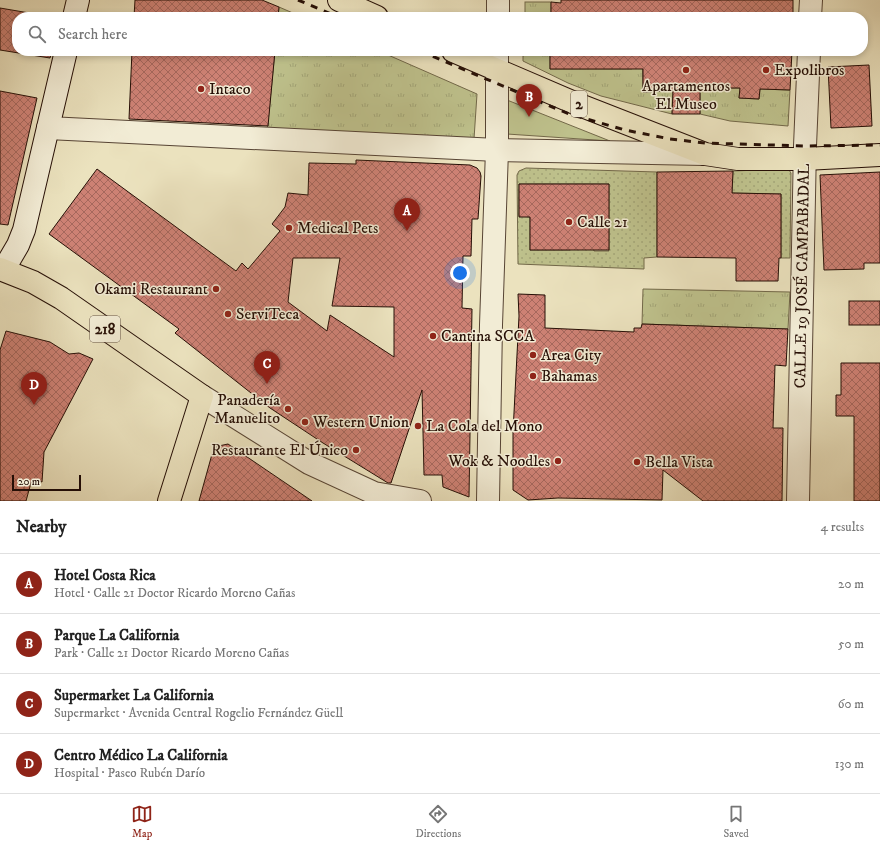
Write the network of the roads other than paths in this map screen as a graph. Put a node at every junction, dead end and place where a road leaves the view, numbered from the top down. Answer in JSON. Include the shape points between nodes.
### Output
{"nodes":[{"id":1,"x":78,"y":0,"type":"edge"},
{"id":2,"x":339,"y":0,"type":"edge"},
{"id":3,"x":498,"y":0,"type":"edge"},
{"id":4,"x":811,"y":0,"type":"edge"},
{"id":5,"x":75,"y":12,"type":"edge"},
{"id":6,"x":366,"y":12,"type":"edge"},
{"id":7,"x":498,"y":12,"type":"edge"},
{"id":8,"x":810,"y":12,"type":"edge"},
{"id":9,"x":65,"y":56,"type":"edge"},
{"id":10,"x":475,"y":56,"type":"edge"},
{"id":11,"x":809,"y":56,"type":"edge"},
{"id":12,"x":497,"y":61,"type":"edge"},
{"id":13,"x":48,"y":128,"type":"junction"},
{"id":14,"x":497,"y":150,"type":"junction"},
{"id":15,"x":706,"y":154,"type":"junction"},
{"id":16,"x":880,"y":154,"type":"edge"},
{"id":17,"x":805,"y":159,"type":"junction"},
{"id":18,"x":1,"y":271,"type":"edge"},
{"id":19,"x":202,"y":396,"type":"junction"},
{"id":20,"x":169,"y":501,"type":"edge"},
{"id":21,"x":420,"y":501,"type":"edge"},
{"id":22,"x":488,"y":501,"type":"edge"},
{"id":23,"x":798,"y":501,"type":"edge"}],
"edges":[{"from":1,"to":5,"type":"street"},
{"from":2,"to":6,"type":"highway"},
{"from":3,"to":7,"type":"street"},
{"from":4,"to":8,"type":"street"},
{"from":9,"to":13,"type":"street"},
{"from":10,"to":12,"type":"highway","number":"2"},
{"from":11,"to":17,"type":"street","name":"CALLE 19 JOSÉ CAMPABADAL"},
{"from":12,"to":14,"type":"street"},
{"from":12,"to":15,"type":"highway","number":"2"},
{"from":13,"to":14,"type":"street"},
{"from":13,"to":18,"type":"street","via":[[24,230],[18,245]]},
{"from":14,"to":15,"type":"street"},
{"from":14,"to":22,"type":"street"},
{"from":15,"to":17,"type":"highway","number":"2","via":[[738,159]]},
{"from":16,"to":17,"type":"highway","number":"2"},
{"from":17,"to":23,"type":"street","name":"CALLE 19 JOSÉ CAMPABADAL"},
{"from":18,"to":19,"type":"highway","number":"218","via":[[33,282],[61,298]]},
{"from":19,"to":20,"type":"highway"},
{"from":19,"to":21,"type":"street","via":[[309,463],[374,493]]}]}
